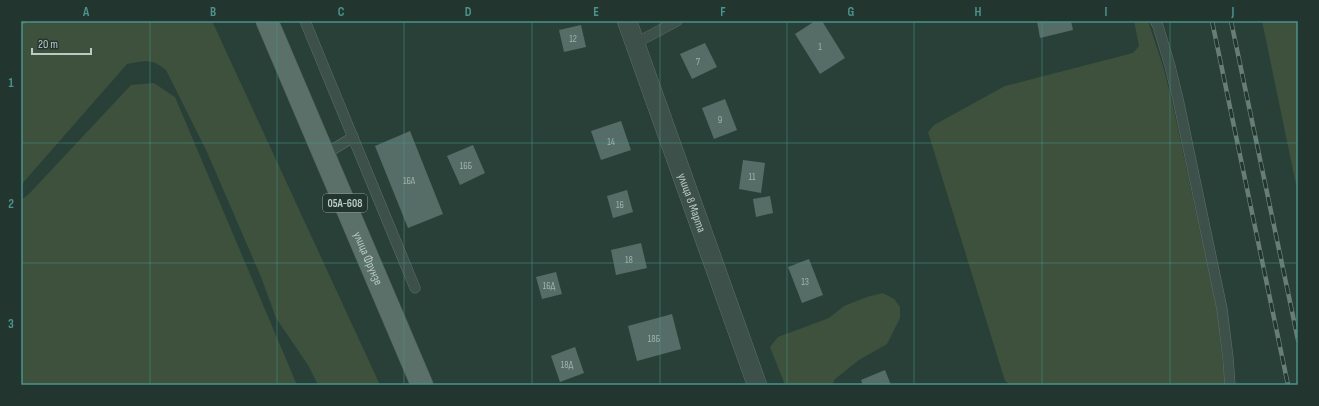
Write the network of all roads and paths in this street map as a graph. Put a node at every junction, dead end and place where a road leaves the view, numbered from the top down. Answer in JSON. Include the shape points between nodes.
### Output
{"nodes":[{"id":1,"x":267,"y":21,"type":"edge"},
{"id":2,"x":305,"y":21,"type":"edge"},
{"id":3,"x":627,"y":21,"type":"edge"},
{"id":4,"x":677,"y":21,"type":"edge"},
{"id":5,"x":1155,"y":21,"type":"edge"},
{"id":6,"x":634,"y":44,"type":"junction"},
{"id":7,"x":353,"y":137,"type":"junction"},
{"id":8,"x":324,"y":155,"type":"junction"},
{"id":9,"x":415,"y":288,"type":"dead end"},
{"id":10,"x":422,"y":385,"type":"edge"},
{"id":11,"x":757,"y":385,"type":"edge"},
{"id":12,"x":1230,"y":385,"type":"edge"}],
"edges":[{"from":1,"to":8,"type":"main road","name":"улица Фрунзе","number":"05А-608"},
{"from":2,"to":7,"type":"lane"},
{"from":3,"to":6,"type":"street","name":"улица 8 Марта"},
{"from":4,"to":6,"type":"lane"},
{"from":5,"to":12,"type":"lane","via":[[1178,99],[1222,309]]},
{"from":6,"to":11,"type":"street","name":"улица 8 Марта"},
{"from":7,"to":8,"type":"lane"},
{"from":7,"to":9,"type":"lane"},
{"from":8,"to":10,"type":"main road","name":"улица Фрунзе","number":"05А-608"}]}
